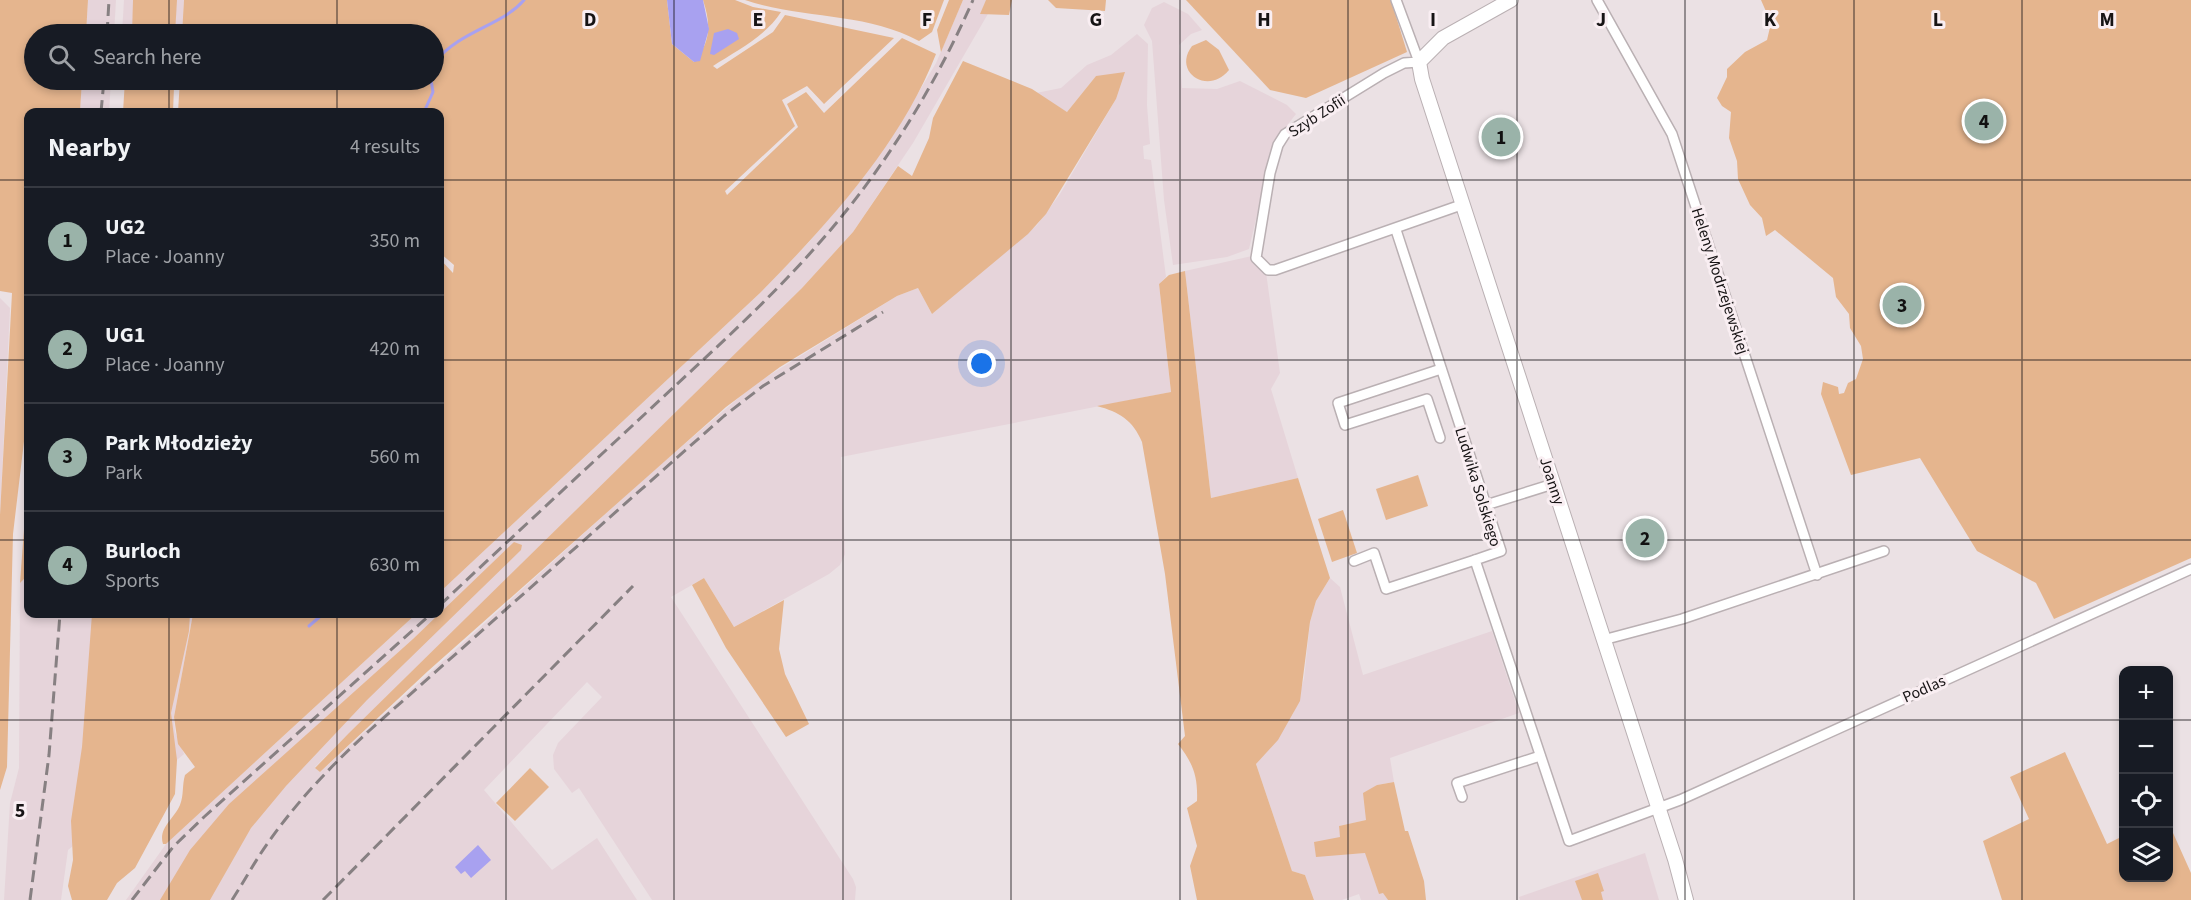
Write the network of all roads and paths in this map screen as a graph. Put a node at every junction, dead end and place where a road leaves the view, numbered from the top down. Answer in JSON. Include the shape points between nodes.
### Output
{"nodes":[{"id":1,"x":1396,"y":0,"type":"edge"},
{"id":2,"x":1511,"y":0,"type":"edge"},
{"id":3,"x":1597,"y":0,"type":"edge"},
{"id":4,"x":1419,"y":62,"type":"junction"},
{"id":5,"x":1461,"y":206,"type":"junction"},
{"id":6,"x":1396,"y":230,"type":"junction"},
{"id":7,"x":1441,"y":369,"type":"junction"},
{"id":8,"x":1440,"y":438,"type":"dead end"},
{"id":9,"x":1553,"y":484,"type":"junction"},
{"id":10,"x":1486,"y":505,"type":"junction"},
{"id":11,"x":1884,"y":551,"type":"dead end"},
{"id":12,"x":1475,"y":560,"type":"junction"},
{"id":13,"x":1354,"y":561,"type":"dead end"},
{"id":14,"x":2191,"y":569,"type":"edge"},
{"id":15,"x":1817,"y":575,"type":"junction"},
{"id":16,"x":1603,"y":640,"type":"junction"},
{"id":17,"x":1540,"y":756,"type":"junction"},
{"id":18,"x":1462,"y":797,"type":"dead end"},
{"id":19,"x":1657,"y":808,"type":"junction"},
{"id":20,"x":1686,"y":900,"type":"edge"}],
"edges":[{"from":1,"to":4,"type":"street"},
{"from":2,"to":4,"type":"street","via":[[1443,38]]},
{"from":3,"to":15,"type":"street","name":"Heleny Modrzejewskiej","via":[[1672,134]]},
{"from":4,"to":5,"type":"street","name":"Joanny"},
{"from":4,"to":6,"type":"street","name":"Szyb Zofii","via":[[1404,63],[1384,73],[1285,134],[1270,173],[1255,254],[1260,264],[1275,270]]},
{"from":5,"to":6,"type":"street"},
{"from":5,"to":9,"type":"street","name":"Joanny"},
{"from":6,"to":7,"type":"street","name":"Ludwika Solskiego"},
{"from":7,"to":8,"type":"street","via":[[1338,403],[1345,425],[1427,399]]},
{"from":7,"to":10,"type":"street","name":"Ludwika Solskiego"},
{"from":9,"to":10,"type":"street"},
{"from":9,"to":16,"type":"street","name":"Joanny"},
{"from":10,"to":12,"type":"street","name":"Ludwika Solskiego","via":[[1501,551]]},
{"from":11,"to":15,"type":"street"},
{"from":12,"to":13,"type":"street","via":[[1386,589],[1374,553]]},
{"from":12,"to":17,"type":"street","name":"Ludwika Solskiego"},
{"from":14,"to":19,"type":"street","name":"Podlas"},
{"from":15,"to":16,"type":"street"},
{"from":16,"to":19,"type":"street","name":"Joanny"},
{"from":17,"to":18,"type":"street","via":[[1457,783]]},
{"from":17,"to":19,"type":"street","name":"Ludwika Solskiego","via":[[1569,841]]},
{"from":19,"to":20,"type":"street","name":"Joanny"}]}
